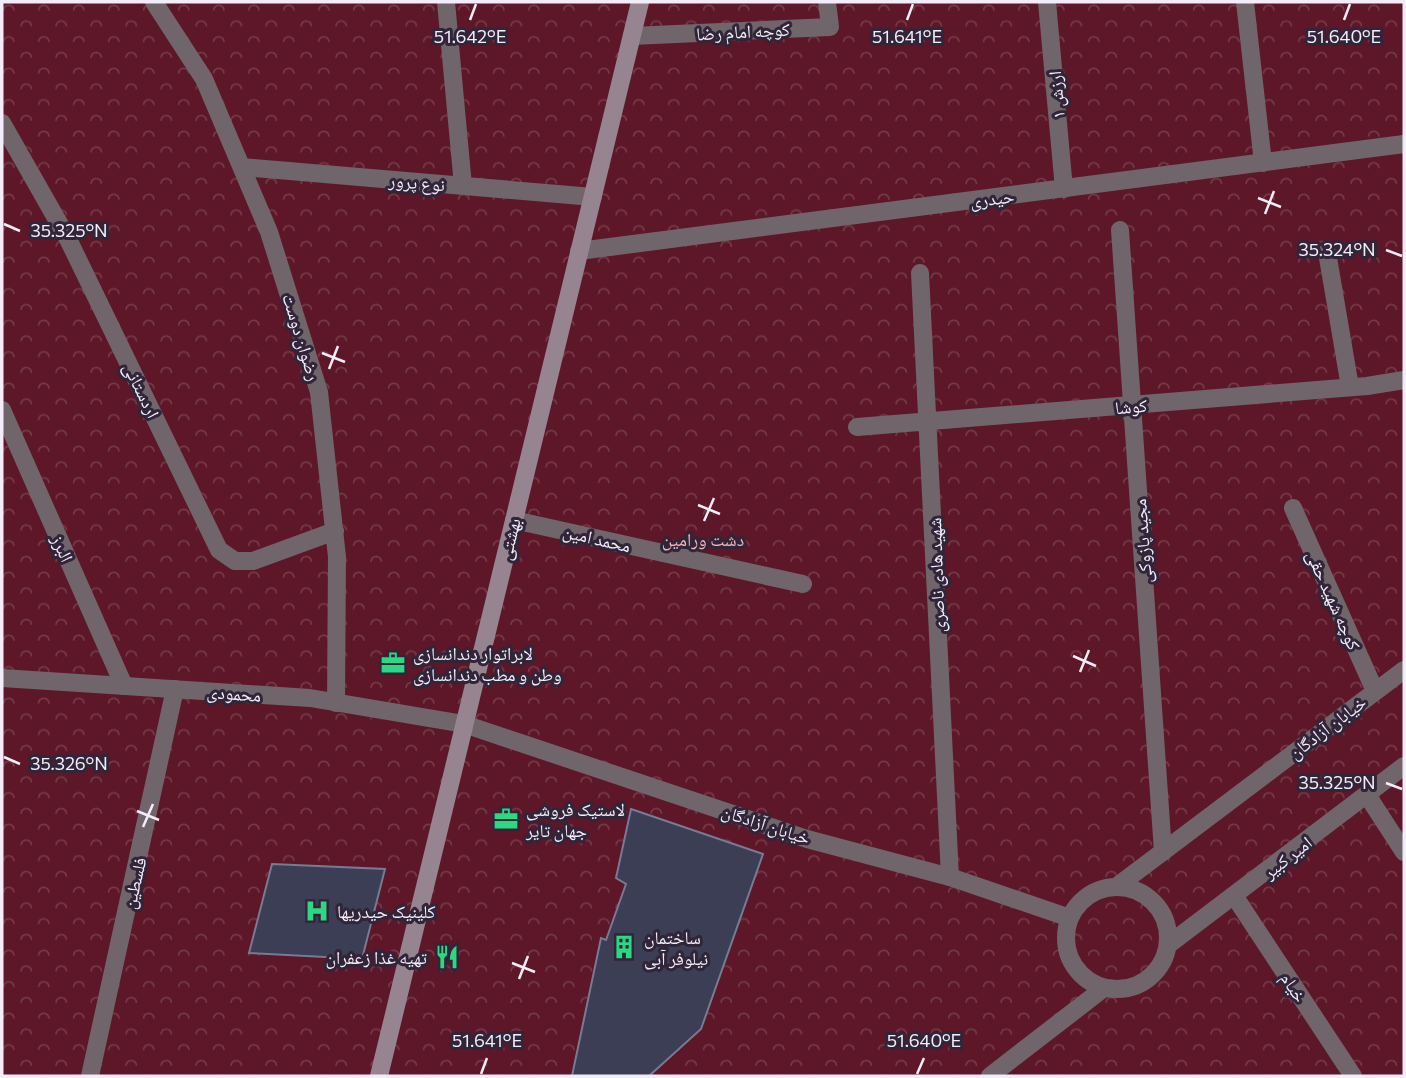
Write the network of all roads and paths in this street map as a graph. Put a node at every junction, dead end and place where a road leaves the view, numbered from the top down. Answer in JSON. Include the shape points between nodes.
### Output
{"nodes":[{"id":1,"x":153,"y":2,"type":"edge"},
{"id":2,"x":446,"y":2,"type":"edge"},
{"id":3,"x":640,"y":2,"type":"edge"},
{"id":4,"x":827,"y":2,"type":"edge"},
{"id":5,"x":1047,"y":2,"type":"edge"},
{"id":6,"x":1245,"y":2,"type":"edge"},
{"id":7,"x":632,"y":36,"type":"junction"},
{"id":8,"x":2,"y":123,"type":"edge"},
{"id":9,"x":1404,"y":144,"type":"edge"},
{"id":10,"x":1263,"y":163,"type":"junction"},
{"id":11,"x":242,"y":167,"type":"junction"},
{"id":12,"x":463,"y":186,"type":"junction"},
{"id":13,"x":1064,"y":189,"type":"junction"},
{"id":14,"x":593,"y":197,"type":"junction"},
{"id":15,"x":1120,"y":230,"type":"dead end"},
{"id":16,"x":579,"y":251,"type":"junction"},
{"id":17,"x":1327,"y":252,"type":"dead end"},
{"id":18,"x":920,"y":273,"type":"dead end"},
{"id":19,"x":1404,"y":380,"type":"edge"},
{"id":20,"x":1350,"y":387,"type":"junction"},
{"id":21,"x":1133,"y":406,"type":"junction"},
{"id":22,"x":2,"y":410,"type":"edge"},
{"id":23,"x":930,"y":421,"type":"junction"},
{"id":24,"x":857,"y":427,"type":"dead end"},
{"id":25,"x":1293,"y":508,"type":"dead end"},
{"id":26,"x":514,"y":520,"type":"junction"},
{"id":27,"x":335,"y":531,"type":"junction"},
{"id":28,"x":803,"y":584,"type":"dead end"},
{"id":29,"x":1404,"y":670,"type":"edge"},
{"id":30,"x":2,"y":678,"type":"edge"},
{"id":31,"x":124,"y":686,"type":"junction"},
{"id":32,"x":175,"y":689,"type":"junction"},
{"id":33,"x":1375,"y":691,"type":"junction"},
{"id":34,"x":336,"y":703,"type":"junction"},
{"id":35,"x":464,"y":724,"type":"junction"},
{"id":36,"x":1404,"y":766,"type":"edge"},
{"id":37,"x":1367,"y":795,"type":"junction"},
{"id":38,"x":1163,"y":852,"type":"junction"},
{"id":39,"x":1404,"y":852,"type":"edge"},
{"id":40,"x":950,"y":877,"type":"junction"},
{"id":41,"x":1116,"y":887,"type":"junction"},
{"id":42,"x":1235,"y":897,"type":"junction"},
{"id":43,"x":1070,"y":918,"type":"junction"},
{"id":44,"x":1168,"y":945,"type":"junction"},
{"id":45,"x":1104,"y":988,"type":"junction"},
{"id":46,"x":90,"y":1076,"type":"edge"},
{"id":47,"x":379,"y":1076,"type":"edge"},
{"id":48,"x":990,"y":1076,"type":"edge"},
{"id":49,"x":1353,"y":1076,"type":"edge"}],
"edges":[{"from":1,"to":11,"type":"street","name":"رضوان دوست","via":[[204,79]]},
{"from":2,"to":12,"type":"street"},
{"from":3,"to":7,"type":"main road","name":"بهشتی"},
{"from":4,"to":7,"type":"street","name":"کوچه امام رضا","via":[[830,27]]},
{"from":5,"to":13,"type":"street","name":"ارزش ۱"},
{"from":6,"to":10,"type":"street"},
{"from":7,"to":14,"type":"main road","name":"بهشتی"},
{"from":8,"to":27,"type":"street","name":"اردستانی","via":[[68,239],[219,550],[234,561],[253,561]]},
{"from":9,"to":10,"type":"street","name":"حیدری"},
{"from":10,"to":13,"type":"street","name":"حیدری"},
{"from":11,"to":12,"type":"street","name":"نوع پرور"},
{"from":11,"to":27,"type":"street","name":"رضوان دوست","via":[[270,232],[319,392]]},
{"from":12,"to":14,"type":"street","name":"نوع پرور"},
{"from":13,"to":16,"type":"street","name":"حیدری"},
{"from":14,"to":16,"type":"main road","name":"بهشتی"},
{"from":15,"to":21,"type":"street","name":"مجید پازوکی"},
{"from":16,"to":26,"type":"main road","name":"بهشتی"},
{"from":17,"to":20,"type":"street"},
{"from":18,"to":23,"type":"street","name":"شهید هادی ناصری"},
{"from":19,"to":20,"type":"street","name":"کوشا"},
{"from":20,"to":21,"type":"street","name":"کوشا"},
{"from":21,"to":23,"type":"street","name":"کوشا"},
{"from":21,"to":38,"type":"street","name":"مجید پازوکی"},
{"from":22,"to":31,"type":"street","name":"البرز"},
{"from":23,"to":24,"type":"street","name":"کوشا"},
{"from":23,"to":40,"type":"street","name":"شهید هادی ناصری"},
{"from":25,"to":33,"type":"street","name":"کوچه شهید حقی"},
{"from":26,"to":28,"type":"street","name":"محمد امین"},
{"from":26,"to":35,"type":"main road","name":"بهشتی"},
{"from":27,"to":34,"type":"street","name":"رضوان دوست"},
{"from":29,"to":33,"type":"street","name":"خیابان آزادگان"},
{"from":30,"to":31,"type":"street","name":"محمودی"},
{"from":31,"to":32,"type":"street","name":"محمودی"},
{"from":32,"to":34,"type":"street","name":"محمودی"},
{"from":32,"to":46,"type":"street","name":"فلسطین"},
{"from":33,"to":38,"type":"street","name":"خیابان آزادگان"},
{"from":34,"to":35,"type":"street","name":"محمودی"},
{"from":35,"to":40,"type":"street","name":"خیابان آزادگان","via":[[807,839]]},
{"from":35,"to":47,"type":"main road","name":"بهشتی"},
{"from":36,"to":37,"type":"street","name":"امیر کبیر"},
{"from":37,"to":39,"type":"street"},
{"from":37,"to":42,"type":"street","name":"امیر کبیر"},
{"from":38,"to":41,"type":"street","name":"خیابان آزادگان"},
{"from":40,"to":43,"type":"street","name":"خیابان آزادگان"},
{"from":41,"to":43,"type":"street","via":[[1088,895]]},
{"from":41,"to":44,"type":"street","via":[[1149,898],[1161,911]]},
{"from":42,"to":44,"type":"street","name":"امیر کبیر"},
{"from":42,"to":49,"type":"street","name":"خیام"},
{"from":43,"to":45,"type":"street","via":[[1066,935],[1071,960],[1088,980]]},
{"from":44,"to":45,"type":"street","via":[[1163,961],[1145,981],[1121,989]]},
{"from":45,"to":48,"type":"street"}]}
